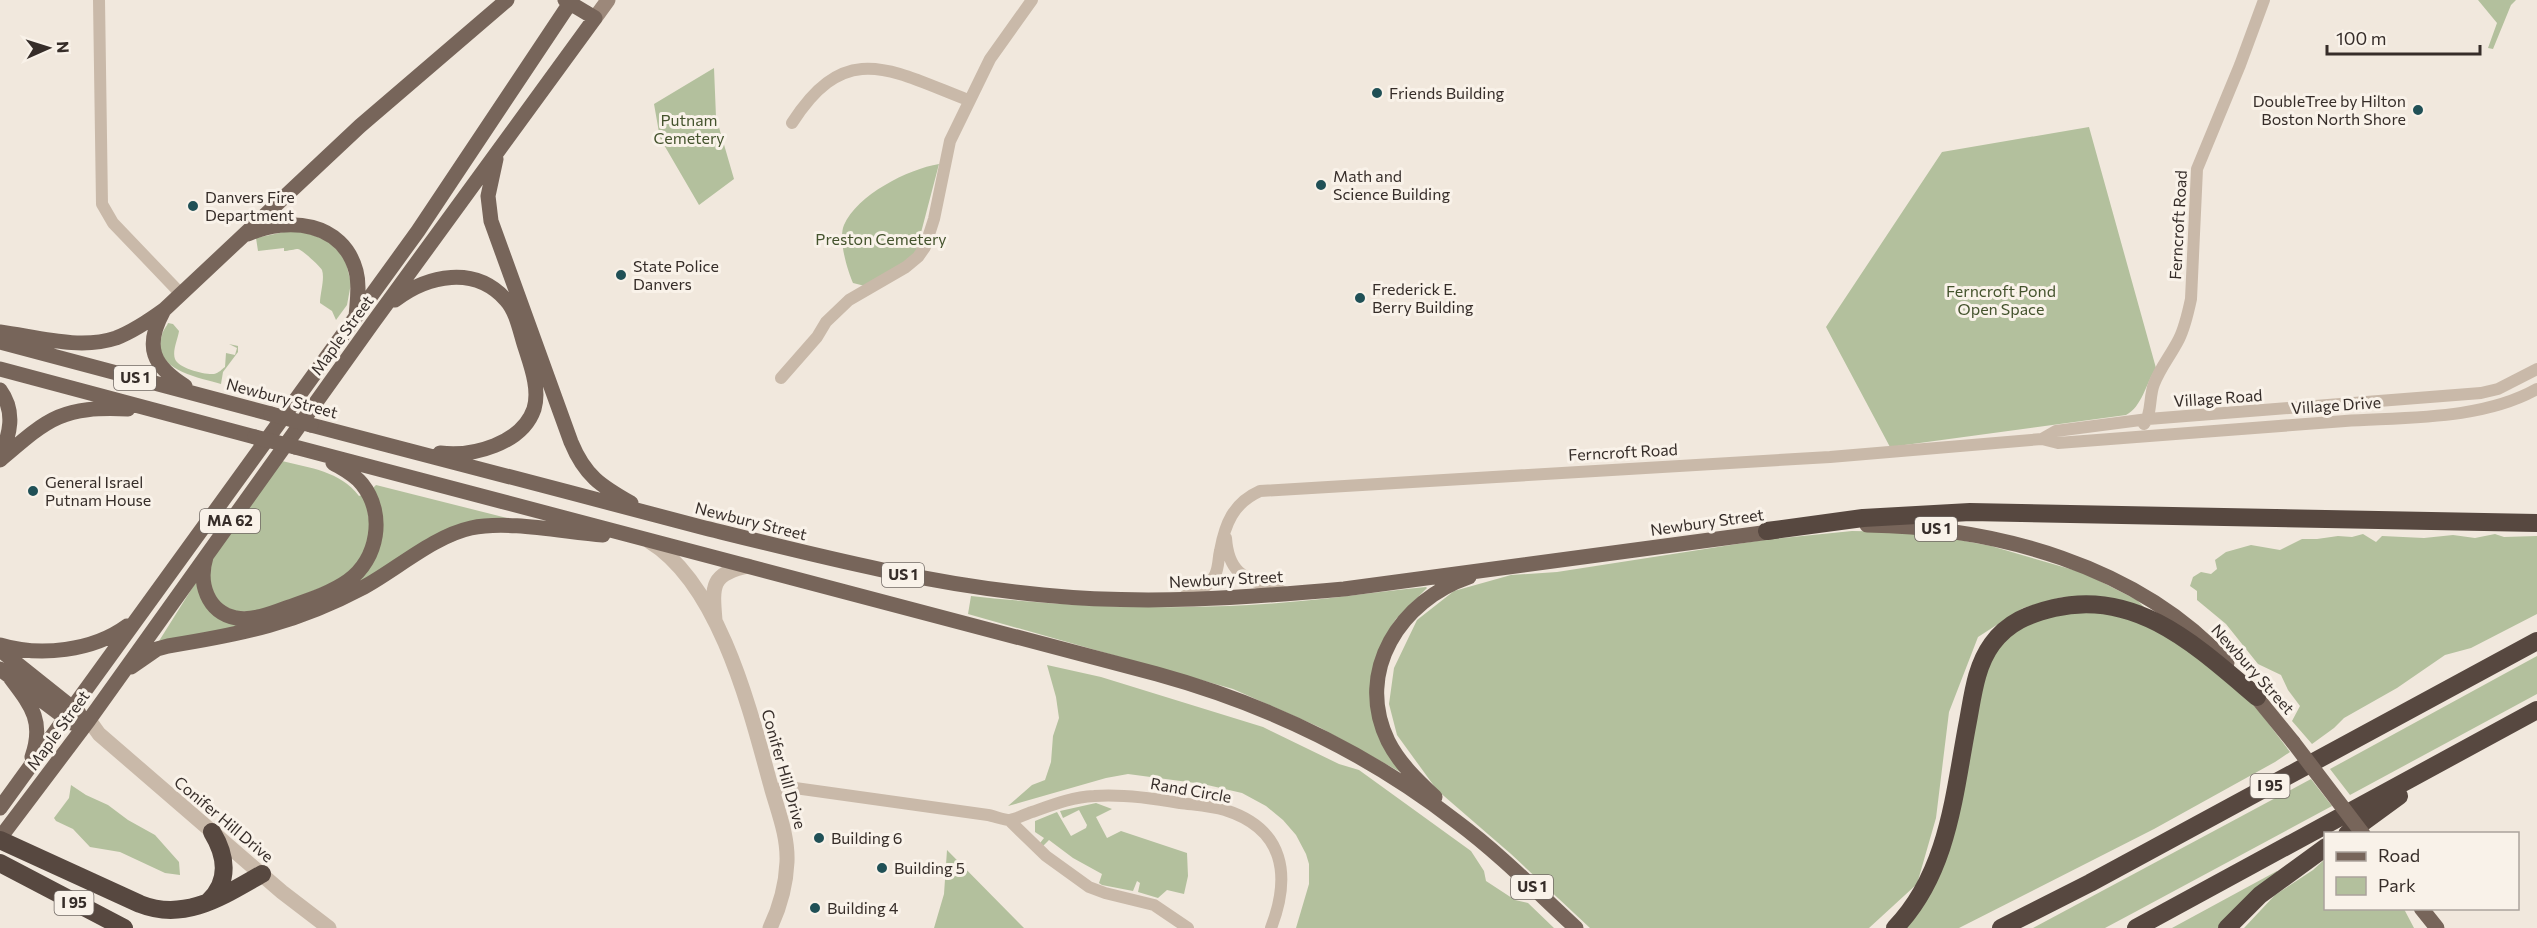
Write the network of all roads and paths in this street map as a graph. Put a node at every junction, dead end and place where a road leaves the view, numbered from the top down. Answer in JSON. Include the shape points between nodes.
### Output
{"nodes":[{"id":1,"x":99,"y":0,"type":"edge"},
{"id":2,"x":608,"y":0,"type":"edge"},
{"id":3,"x":1032,"y":0,"type":"edge"},
{"id":4,"x":2264,"y":0,"type":"edge"},
{"id":5,"x":505,"y":1,"type":"edge"},
{"id":6,"x":569,"y":1,"type":"edge"},
{"id":7,"x":595,"y":18,"type":"junction"},
{"id":8,"x":968,"y":100,"type":"junction"},
{"id":9,"x":792,"y":123,"type":"dead end"},
{"id":10,"x":503,"y":143,"type":"junction"},
{"id":11,"x":236,"y":241,"type":"junction"},
{"id":12,"x":181,"y":294,"type":"junction"},
{"id":13,"x":165,"y":309,"type":"junction"},
{"id":14,"x":356,"y":318,"type":"junction"},
{"id":15,"x":372,"y":324,"type":"junction"},
{"id":16,"x":0,"y":332,"type":"edge"},
{"id":17,"x":0,"y":342,"type":"edge"},
{"id":18,"x":0,"y":369,"type":"edge"},
{"id":19,"x":2537,"y":369,"type":"edge"},
{"id":20,"x":781,"y":378,"type":"dead end"},
{"id":21,"x":2537,"y":388,"type":"edge"},
{"id":22,"x":0,"y":390,"type":"edge"},
{"id":23,"x":206,"y":396,"type":"junction"},
{"id":24,"x":155,"y":410,"type":"junction"},
{"id":25,"x":2148,"y":419,"type":"junction"},
{"id":26,"x":2134,"y":436,"type":"junction"},
{"id":27,"x":2042,"y":440,"type":"junction"},
{"id":28,"x":405,"y":449,"type":"junction"},
{"id":29,"x":321,"y":454,"type":"junction"},
{"id":30,"x":0,"y":460,"type":"edge"},
{"id":31,"x":650,"y":513,"type":"junction"},
{"id":32,"x":2537,"y":523,"type":"edge"},
{"id":33,"x":1225,"y":531,"type":"junction"},
{"id":34,"x":1767,"y":531,"type":"junction"},
{"id":35,"x":647,"y":540,"type":"junction"},
{"id":36,"x":210,"y":549,"type":"junction"},
{"id":37,"x":748,"y":566,"type":"junction"},
{"id":38,"x":1509,"y":567,"type":"junction"},
{"id":39,"x":1289,"y":594,"type":"junction"},
{"id":40,"x":1169,"y":601,"type":"junction"},
{"id":41,"x":138,"y":616,"type":"junction"},
{"id":42,"x":716,"y":623,"type":"junction"},
{"id":43,"x":2537,"y":640,"type":"edge"},
{"id":44,"x":0,"y":647,"type":"edge"},
{"id":45,"x":4,"y":672,"type":"edge"},
{"id":46,"x":112,"y":686,"type":"junction"},
{"id":47,"x":2257,"y":697,"type":"junction"},
{"id":48,"x":2537,"y":710,"type":"edge"},
{"id":49,"x":68,"y":712,"type":"junction"},
{"id":50,"x":85,"y":725,"type":"junction"},
{"id":51,"x":2454,"y":755,"type":"junction"},
{"id":52,"x":27,"y":771,"type":"junction"},
{"id":53,"x":772,"y":789,"type":"junction"},
{"id":54,"x":0,"y":808,"type":"edge"},
{"id":55,"x":1009,"y":820,"type":"junction"},
{"id":56,"x":212,"y":832,"type":"junction"},
{"id":57,"x":2350,"y":832,"type":"edge"},
{"id":58,"x":2361,"y":832,"type":"edge"},
{"id":59,"x":0,"y":839,"type":"edge"},
{"id":60,"x":1487,"y":846,"type":"junction"},
{"id":61,"x":2324,"y":848,"type":"edge"},
{"id":62,"x":0,"y":862,"type":"edge"},
{"id":63,"x":262,"y":874,"type":"junction"},
{"id":64,"x":204,"y":904,"type":"junction"},
{"id":65,"x":2423,"y":911,"type":"edge"},
{"id":66,"x":124,"y":928,"type":"edge"},
{"id":67,"x":328,"y":928,"type":"edge"},
{"id":68,"x":770,"y":928,"type":"edge"},
{"id":69,"x":1188,"y":928,"type":"edge"},
{"id":70,"x":1271,"y":928,"type":"edge"},
{"id":71,"x":1576,"y":928,"type":"edge"},
{"id":72,"x":1895,"y":928,"type":"edge"},
{"id":73,"x":2001,"y":928,"type":"edge"},
{"id":74,"x":2136,"y":928,"type":"edge"},
{"id":75,"x":2227,"y":928,"type":"edge"},
{"id":76,"x":2436,"y":928,"type":"edge"}],
"edges":[{"from":1,"to":12,"type":"street","via":[[102,204],[113,223]]},
{"from":2,"to":7,"type":"main road","name":"Maple Street","number":"MA 62"},
{"from":3,"to":8,"type":"street","via":[[990,59]]},
{"from":4,"to":25,"type":"street","name":"Ferncroft Road","via":[[2197,169],[2188,313],[2178,341],[2158,372]]},
{"from":5,"to":11,"type":"main road","via":[[379,109]]},
{"from":6,"to":7,"type":"main road"},
{"from":6,"to":14,"type":"main road","name":"Maple Street","number":"MA 62","via":[[440,200]]},
{"from":7,"to":10,"type":"main road","name":"Maple Street","number":"MA 62"},
{"from":8,"to":9,"type":"street","via":[[894,73],[856,69],[821,86]]},
{"from":8,"to":20,"type":"street","via":[[950,141],[925,247],[906,267],[849,300]]},
{"from":10,"to":15,"type":"main road","name":"Maple Street","number":"MA 62"},
{"from":10,"to":31,"type":"main road","via":[[488,196],[491,221],[571,442],[578,459],[598,482]]},
{"from":11,"to":12,"type":"main road"},
{"from":11,"to":14,"type":"main road","via":[[265,227],[289,223],[308,225],[330,235],[345,249],[354,266],[358,288]]},
{"from":12,"to":13,"type":"main road"},
{"from":13,"to":16,"type":"main road","via":[[126,333],[90,343]]},
{"from":13,"to":23,"type":"main road","via":[[154,333],[158,364],[174,379]]},
{"from":14,"to":41,"type":"main road","name":"Maple Street","number":"MA 62"},
{"from":15,"to":28,"type":"main road","via":[[405,292],[428,280],[463,277],[479,281],[507,301],[534,375],[534,409],[518,430],[496,446],[451,454]]},
{"from":15,"to":36,"type":"main road","name":"Maple Street","number":"MA 62"},
{"from":17,"to":23,"type":"main road","name":"Newbury Street","number":"US 1"},
{"from":18,"to":24,"type":"main road","number":"US 1"},
{"from":19,"to":25,"type":"street","name":"Village Road","via":[[2498,389],[2481,393]]},
{"from":21,"to":26,"type":"street","name":"Village Drive","via":[[2479,410]]},
{"from":22,"to":30,"type":"main road","via":[[7,400],[11,425]]},
{"from":23,"to":28,"type":"main road","name":"Newbury Street","number":"US 1","bridge":true},
{"from":24,"to":29,"type":"main road","number":"US 1","bridge":true},
{"from":24,"to":30,"type":"main road","via":[[94,408],[63,414],[42,425]]},
{"from":25,"to":26,"type":"street","name":"Ferncroft Road"},
{"from":25,"to":27,"type":"street","name":"Ferncroft Road","via":[[2056,431]]},
{"from":26,"to":27,"type":"street","name":"Ferncroft Road","via":[[2058,443]]},
{"from":27,"to":33,"type":"street","name":"Ferncroft Road","via":[[1830,457],[1273,489],[1241,501]]},
{"from":28,"to":31,"type":"main road","name":"Newbury Street","number":"US 1"},
{"from":29,"to":35,"type":"main road","number":"US 1"},
{"from":29,"to":36,"type":"main road","via":[[362,484],[375,513],[372,551],[349,580],[278,611],[236,618],[217,609],[206,593],[202,573]]},
{"from":31,"to":40,"type":"main road","name":"Newbury Street","number":"US 1","via":[[932,581],[1044,596]]},
{"from":32,"to":34,"type":"highway","via":[[1970,512],[1872,517]]},
{"from":33,"to":39,"type":"street","via":[[1228,553],[1237,571],[1249,580]]},
{"from":33,"to":40,"type":"street","name":"Ferncroft Road","via":[[1215,575],[1199,591]]},
{"from":34,"to":38,"type":"main road","name":"Newbury Street","number":"US 1"},
{"from":34,"to":47,"type":"main road","name":"Newbury Street","number":"US 1","via":[[1863,525],[1926,528],[1989,538],[2049,555],[2108,578],[2169,614],[2210,645]]},
{"from":35,"to":37,"type":"main road","number":"US 1"},
{"from":35,"to":42,"type":"street","name":"Conifer Hill Drive","via":[[678,564]]},
{"from":35,"to":46,"type":"main road","via":[[511,526],[472,528],[454,533],[365,586],[303,615],[245,633],[157,649]]},
{"from":36,"to":46,"type":"main road","name":"Maple Street","number":"MA 62"},
{"from":37,"to":42,"type":"street","name":"Conifer Hill Drive","via":[[718,578]]},
{"from":37,"to":60,"type":"main road","number":"US 1","via":[[1157,674],[1243,702],[1367,761],[1426,799]]},
{"from":38,"to":39,"type":"main road","name":"Newbury Street","number":"US 1"},
{"from":38,"to":60,"type":"main road","via":[[1458,580],[1424,602],[1391,637],[1377,679],[1378,710],[1395,753]]},
{"from":39,"to":40,"type":"main road","name":"Newbury Street","number":"US 1"},
{"from":41,"to":44,"type":"main road","via":[[112,635],[82,646],[32,650]]},
{"from":41,"to":49,"type":"main road","name":"Maple Street","number":"MA 62"},
{"from":42,"to":53,"type":"street","name":"Conifer Hill Drive","via":[[738,676]]},
{"from":43,"to":73,"type":"highway","number":"I 95"},
{"from":44,"to":49,"type":"main road"},
{"from":45,"to":49,"type":"main road"},
{"from":45,"to":52,"type":"main road","via":[[35,714],[36,747]]},
{"from":46,"to":50,"type":"main road","name":"Maple Street","number":"MA 62"},
{"from":47,"to":58,"type":"main road","name":"Newbury Street","number":"US 1","bridge":true},
{"from":47,"to":72,"type":"highway","via":[[2193,643],[2134,612],[2075,605],[2028,615],[2016,622],[1992,645],[1980,667],[1940,855],[1917,901]]},
{"from":48,"to":51,"type":"highway"},
{"from":49,"to":50,"type":"main road"},
{"from":49,"to":52,"type":"main road","name":"Maple Street","number":"MA 62"},
{"from":50,"to":56,"type":"street","name":"Conifer Hill Drive"},
{"from":50,"to":59,"type":"main road","name":"Maple Street","number":"MA 62"},
{"from":51,"to":57,"type":"highway"},
{"from":51,"to":74,"type":"highway"},
{"from":52,"to":54,"type":"main road","name":"Maple Street","number":"MA 62"},
{"from":53,"to":55,"type":"street","via":[[795,788]]},
{"from":53,"to":68,"type":"street","name":"Conifer Hill Drive","via":[[787,861],[782,899]]},
{"from":55,"to":69,"type":"street","via":[[1046,856],[1089,887],[1154,904]]},
{"from":55,"to":70,"type":"street","name":"Rand Circle","via":[[1069,799],[1093,796],[1152,798],[1233,813],[1261,831],[1273,845],[1282,867],[1282,889]]},
{"from":56,"to":63,"type":"street","name":"Conifer Hill Drive"},
{"from":56,"to":64,"type":"highway","via":[[223,856],[224,870],[219,890]]},
{"from":59,"to":64,"type":"highway","via":[[154,909],[185,911]]},
{"from":60,"to":71,"type":"main road","number":"US 1"},
{"from":61,"to":75,"type":"highway","via":[[2260,895]]},
{"from":62,"to":66,"type":"highway","number":"I 95"},
{"from":63,"to":64,"type":"highway"},
{"from":63,"to":67,"type":"street","name":"Conifer Hill Drive"},
{"from":65,"to":76,"type":"main road"}]}
